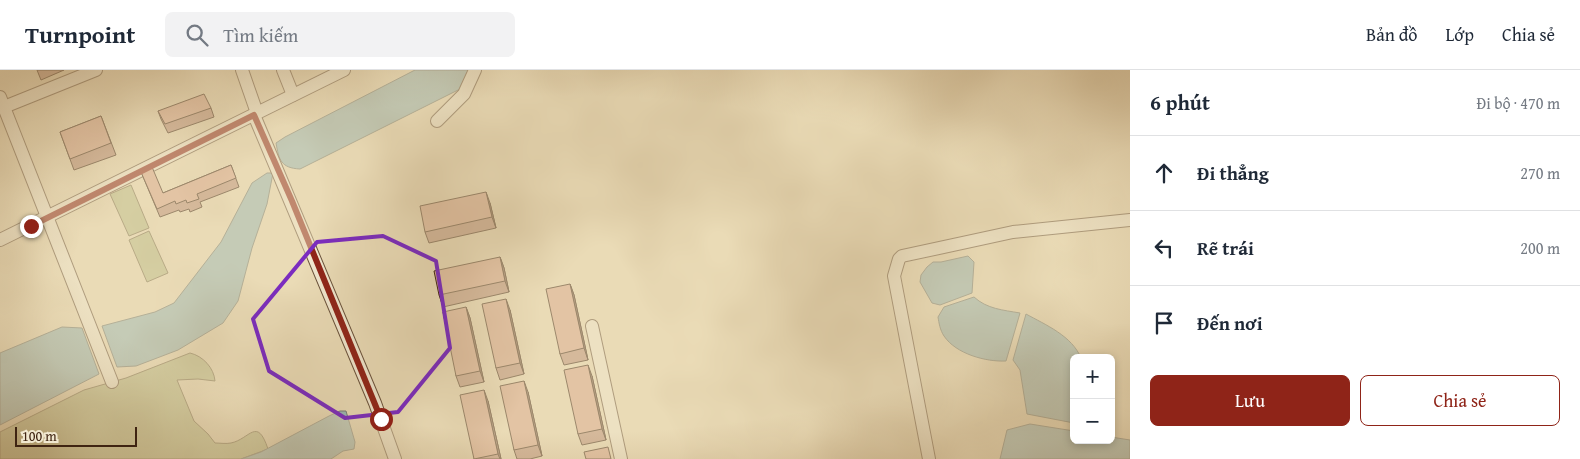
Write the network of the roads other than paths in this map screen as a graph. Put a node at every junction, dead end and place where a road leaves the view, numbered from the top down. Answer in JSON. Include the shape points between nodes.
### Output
{"nodes":[{"id":1,"x":96,"y":70,"type":"edge"},
{"id":2,"x":242,"y":70,"type":"edge"},
{"id":3,"x":283,"y":70,"type":"edge"},
{"id":4,"x":344,"y":70,"type":"edge"},
{"id":5,"x":475,"y":70,"type":"edge"},
{"id":6,"x":293,"y":95,"type":"junction"},
{"id":7,"x":1,"y":102,"type":"edge"},
{"id":8,"x":256,"y":114,"type":"junction"},
{"id":9,"x":438,"y":121,"type":"dead end"},
{"id":10,"x":47,"y":218,"type":"junction"},
{"id":11,"x":1130,"y":220,"type":"edge"},
{"id":12,"x":0,"y":240,"type":"edge"},
{"id":13,"x":592,"y":326,"type":"dead end"},
{"id":14,"x":112,"y":382,"type":"dead end"},
{"id":15,"x":395,"y":459,"type":"edge"},
{"id":16,"x":621,"y":459,"type":"edge"},
{"id":17,"x":929,"y":459,"type":"edge"}],
"edges":[{"from":1,"to":7,"type":"street"},
{"from":2,"to":8,"type":"street"},
{"from":3,"to":6,"type":"street"},
{"from":4,"to":6,"type":"street"},
{"from":5,"to":9,"type":"street","via":[[464,94]]},
{"from":6,"to":8,"type":"street"},
{"from":7,"to":10,"type":"street"},
{"from":8,"to":10,"type":"street"},
{"from":8,"to":15,"type":"street"},
{"from":10,"to":12,"type":"street"},
{"from":10,"to":14,"type":"street"},
{"from":11,"to":17,"type":"street","via":[[1013,232],[899,259],[894,276]]},
{"from":13,"to":16,"type":"street"}]}
